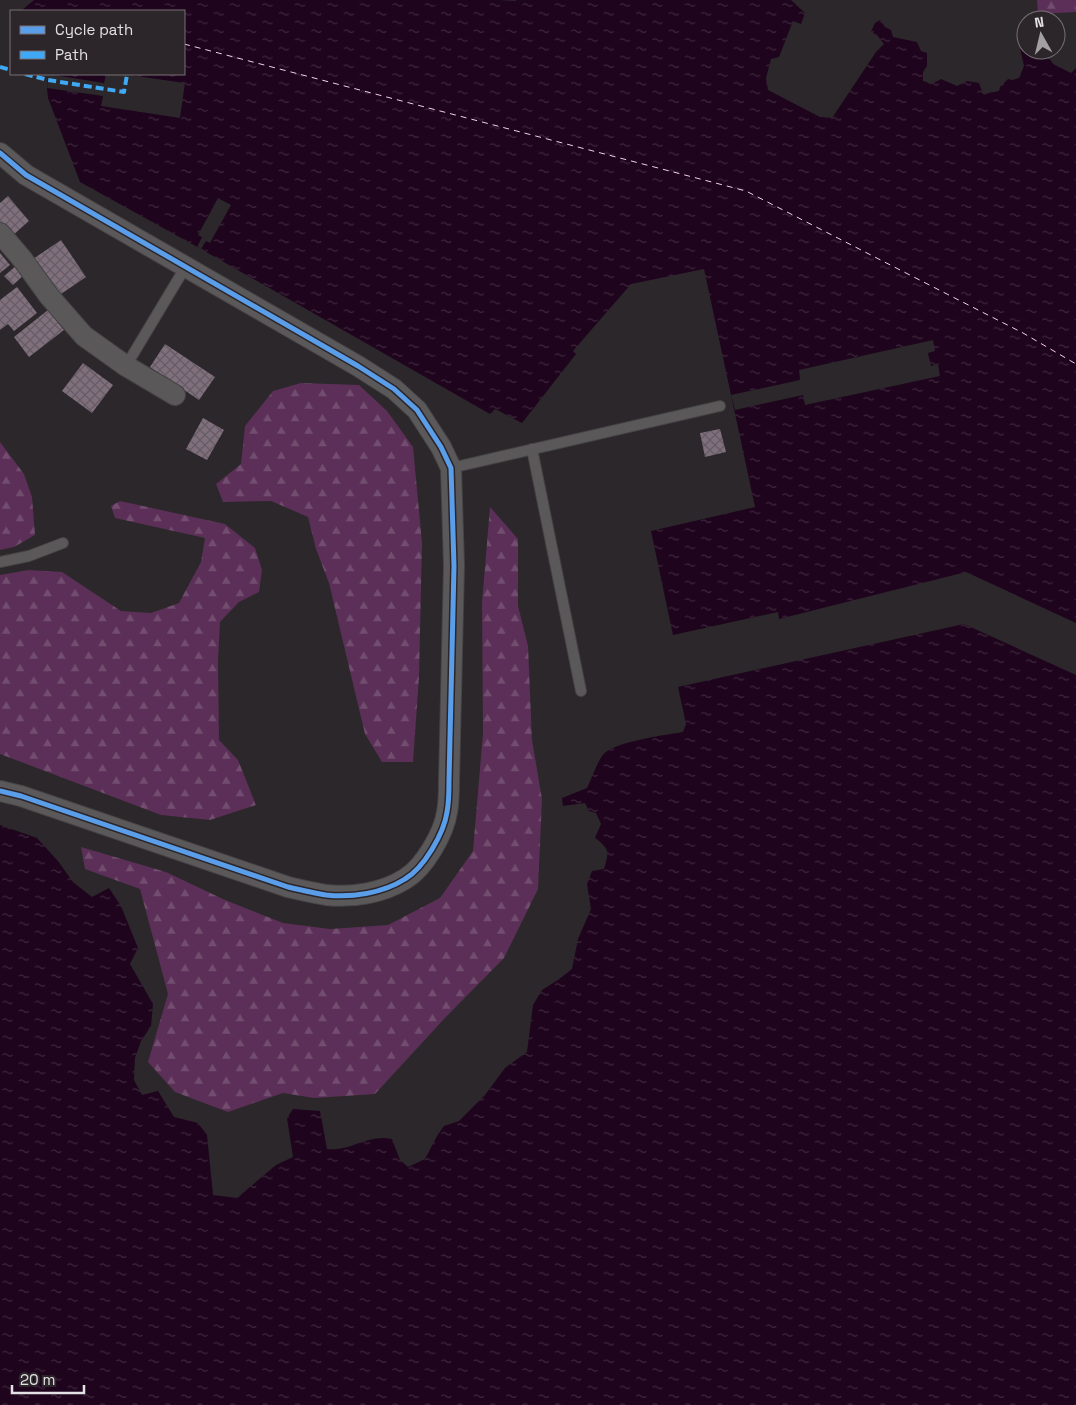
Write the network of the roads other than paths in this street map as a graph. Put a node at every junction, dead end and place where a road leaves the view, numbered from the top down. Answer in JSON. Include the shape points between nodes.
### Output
{"nodes":[{"id":1,"x":0,"y":153,"type":"edge"},
{"id":2,"x":0,"y":233,"type":"edge"},
{"id":3,"x":186,"y":266,"type":"junction"},
{"id":4,"x":126,"y":366,"type":"junction"},
{"id":5,"x":175,"y":396,"type":"dead end"},
{"id":6,"x":720,"y":406,"type":"dead end"},
{"id":7,"x":532,"y":449,"type":"junction"},
{"id":8,"x":451,"y":468,"type":"junction"},
{"id":9,"x":63,"y":543,"type":"dead end"},
{"id":10,"x":0,"y":562,"type":"edge"},
{"id":11,"x":581,"y":691,"type":"dead end"},
{"id":12,"x":0,"y":791,"type":"edge"}],
"edges":[{"from":1,"to":3,"type":"street","via":[[26,175]]},
{"from":2,"to":4,"type":"street","via":[[84,336]]},
{"from":3,"to":4,"type":"lane"},
{"from":3,"to":8,"type":"street","via":[[394,389],[417,410],[442,447]]},
{"from":4,"to":5,"type":"street"},
{"from":6,"to":7,"type":"lane"},
{"from":7,"to":8,"type":"lane"},
{"from":7,"to":11,"type":"lane"},
{"from":8,"to":12,"type":"street","via":[[454,566],[447,813],[438,840],[406,879],[384,889],[353,895],[327,895],[288,887]]},
{"from":9,"to":10,"type":"lane","via":[[29,556]]}]}
